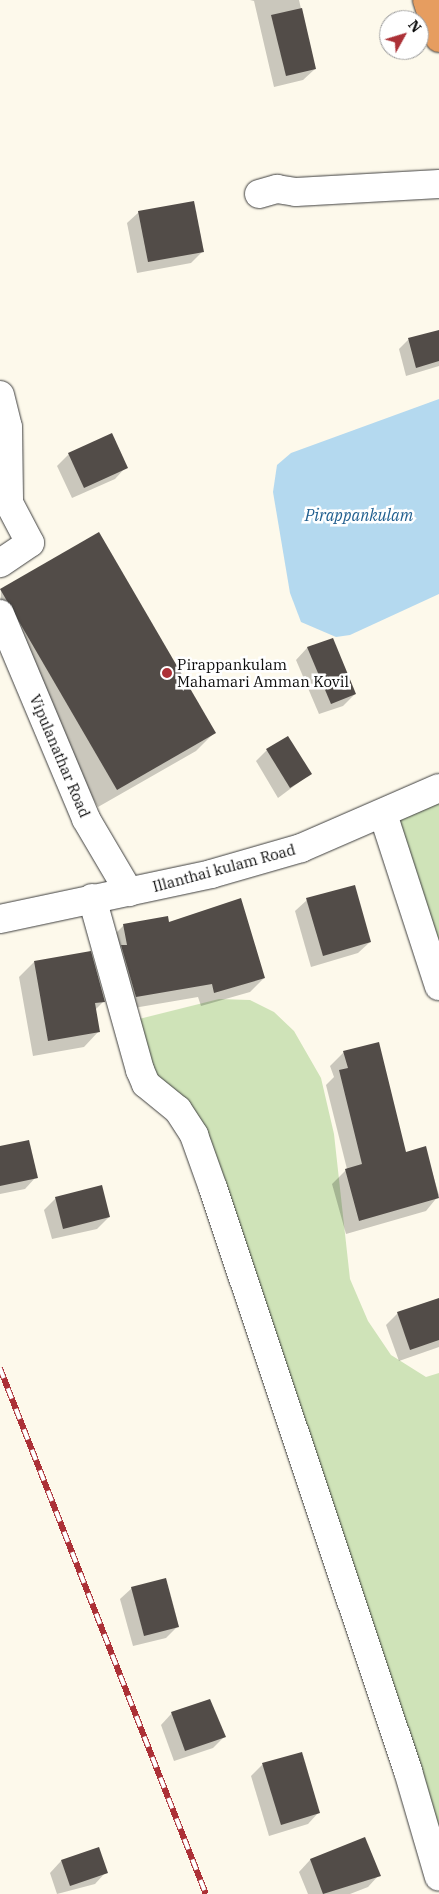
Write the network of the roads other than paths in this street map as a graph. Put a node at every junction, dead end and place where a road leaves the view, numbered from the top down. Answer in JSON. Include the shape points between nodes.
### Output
{"nodes":[{"id":1,"x":427,"y":0,"type":"edge"},
{"id":2,"x":439,"y":38,"type":"edge"},
{"id":3,"x":439,"y":184,"type":"edge"},
{"id":4,"x":259,"y":194,"type":"dead end"},
{"id":5,"x":0,"y":396,"type":"edge"},
{"id":6,"x":0,"y":563,"type":"edge"},
{"id":7,"x":0,"y":614,"type":"edge"},
{"id":8,"x":439,"y":788,"type":"edge"},
{"id":9,"x":383,"y":814,"type":"junction"},
{"id":10,"x":129,"y":892,"type":"junction"},
{"id":11,"x":92,"y":898,"type":"junction"},
{"id":12,"x":0,"y":919,"type":"edge"},
{"id":13,"x":439,"y":986,"type":"edge"},
{"id":14,"x":439,"y":1877,"type":"edge"}],
"edges":[{"from":1,"to":2,"type":"highway"},
{"from":3,"to":4,"type":"street","via":[[296,192],[278,189]]},
{"from":5,"to":6,"type":"street","via":[[8,427],[9,503],[30,543]]},
{"from":7,"to":10,"type":"street","name":"Vipulanathar Road","via":[[86,818]]},
{"from":8,"to":9,"type":"street","name":"Illanthai kulam Road"},
{"from":9,"to":10,"type":"street","name":"Illanthai kulam Road","via":[[300,848]]},
{"from":9,"to":13,"type":"street"},
{"from":10,"to":11,"type":"street","name":"Illanthai kulam Road"},
{"from":11,"to":12,"type":"street","name":"Illanthai kulam Road"},
{"from":11,"to":14,"type":"street","via":[[146,1084],[178,1110],[194,1135],[213,1188],[408,1771]]}]}
